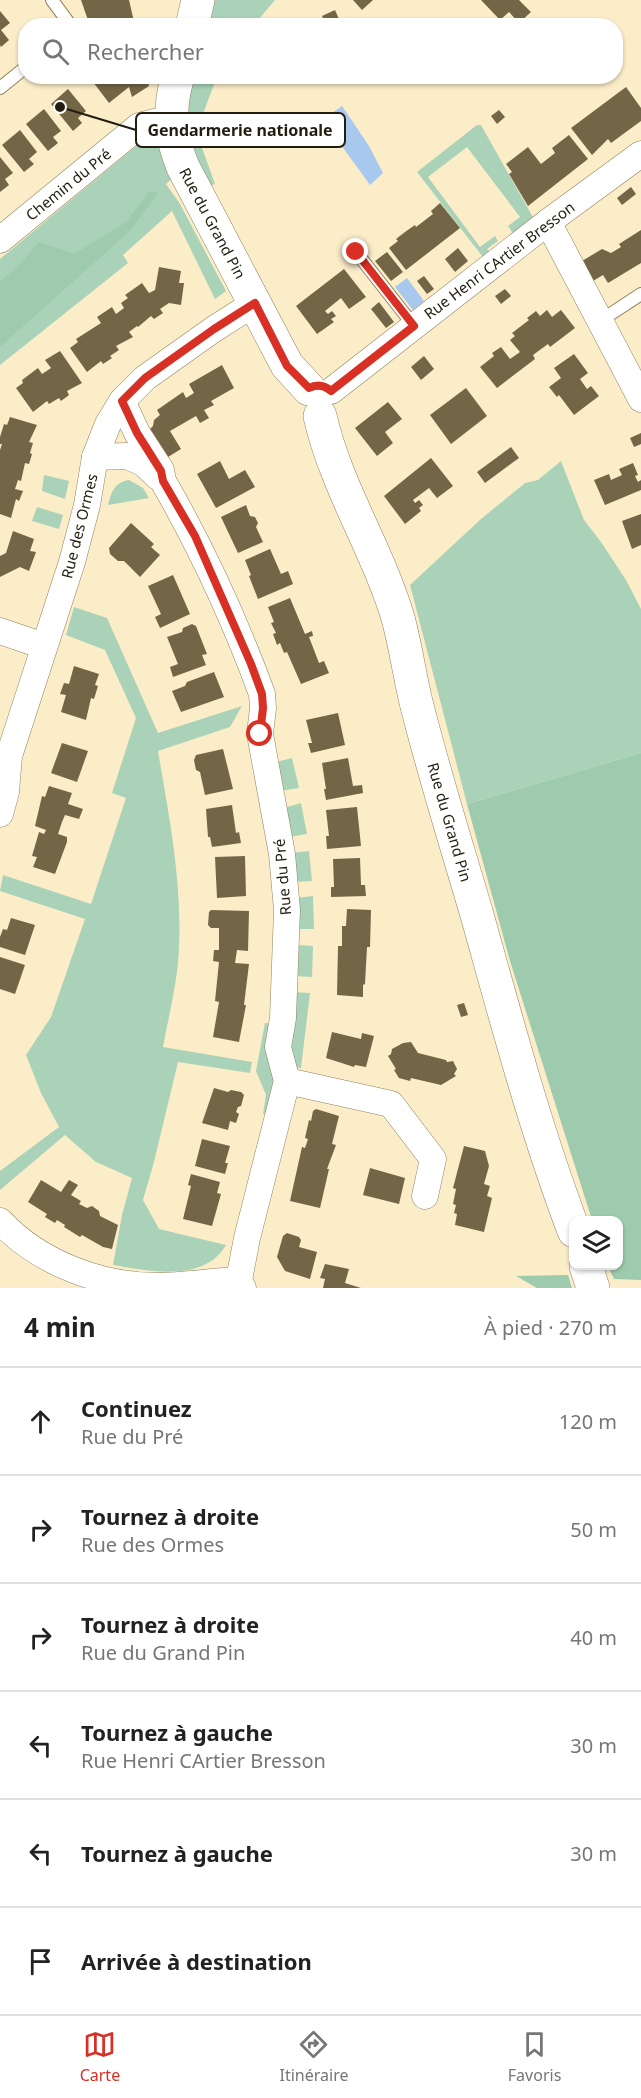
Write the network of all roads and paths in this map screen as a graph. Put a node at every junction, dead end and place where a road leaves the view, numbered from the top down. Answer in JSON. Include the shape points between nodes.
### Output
{"nodes":[{"id":1,"x":52,"y":0,"type":"edge"},
{"id":2,"x":198,"y":0,"type":"edge"},
{"id":3,"x":65,"y":18,"type":"edge"},
{"id":4,"x":194,"y":18,"type":"edge"},
{"id":5,"x":18,"y":73,"type":"edge"},
{"id":6,"x":176,"y":84,"type":"edge"},
{"id":7,"x":0,"y":88,"type":"edge"},
{"id":8,"x":171,"y":121,"type":"junction"},
{"id":9,"x":641,"y":154,"type":"edge"},
{"id":10,"x":548,"y":222,"type":"junction"},
{"id":11,"x":1,"y":238,"type":"edge"},
{"id":12,"x":356,"y":252,"type":"dead end"},
{"id":13,"x":641,"y":294,"type":"edge"},
{"id":14,"x":255,"y":303,"type":"junction"},
{"id":15,"x":600,"y":321,"type":"junction"},
{"id":16,"x":414,"y":326,"type":"junction"},
{"id":17,"x":320,"y":399,"type":"junction"},
{"id":18,"x":641,"y":399,"type":"edge"},
{"id":19,"x":122,"y":401,"type":"junction"},
{"id":20,"x":95,"y":457,"type":"junction"},
{"id":21,"x":163,"y":481,"type":"junction"},
{"id":22,"x":0,"y":631,"type":"edge"},
{"id":23,"x":44,"y":646,"type":"junction"},
{"id":24,"x":0,"y":814,"type":"edge"},
{"id":25,"x":287,"y":1081,"type":"junction"},
{"id":26,"x":425,"y":1196,"type":"dead end"},
{"id":27,"x":569,"y":1220,"type":"edge"},
{"id":28,"x":0,"y":1221,"type":"edge"},
{"id":29,"x":587,"y":1270,"type":"edge"},
{"id":30,"x":241,"y":1284,"type":"edge"},
{"id":31,"x":593,"y":1288,"type":"edge"}],
"edges":[{"from":1,"to":3,"type":"lane"},
{"from":2,"to":4,"type":"street"},
{"from":5,"to":7,"type":"lane"},
{"from":6,"to":8,"type":"street","name":"Rue du Grand Pin"},
{"from":8,"to":11,"type":"street","name":"Chemin du Pré","via":[[139,126]]},
{"from":8,"to":14,"type":"street","name":"Rue du Grand Pin","via":[[174,145],[183,167]]},
{"from":9,"to":10,"type":"street","name":"Rue Henri CArtier Bresson"},
{"from":10,"to":15,"type":"street"},
{"from":10,"to":16,"type":"street","name":"Rue Henri CArtier Bresson"},
{"from":12,"to":16,"type":"lane"},
{"from":13,"to":15,"type":"lane"},
{"from":14,"to":17,"type":"street","name":"Rue du Grand Pin","via":[[287,366]]},
{"from":14,"to":19,"type":"street","name":"Rue des Ormes","via":[[145,378]]},
{"from":15,"to":18,"type":"street"},
{"from":16,"to":17,"type":"street","name":"Rue Henri CArtier Bresson"},
{"from":17,"to":27,"type":"street","name":"Rue du Grand Pin","via":[[326,445],[388,586],[399,621],[415,698],[520,1069]]},
{"from":19,"to":20,"type":"street","name":"Rue des Ormes"},
{"from":19,"to":21,"type":"street","name":"Rue du Pré"},
{"from":20,"to":21,"type":"street","name":"Rue du Pré","via":[[119,455],[136,459]]},
{"from":20,"to":23,"type":"street","name":"Rue des Ormes","via":[[79,537]]},
{"from":21,"to":25,"type":"street","name":"Rue du Pré","via":[[222,594],[262,694],[260,734],[287,910],[283,1018],[278,1047]]},
{"from":22,"to":23,"type":"street"},
{"from":23,"to":24,"type":"street","name":"Rue des Ormes","via":[[9,756]]},
{"from":25,"to":26,"type":"street","via":[[392,1104],[433,1159]]},
{"from":25,"to":30,"type":"street","name":"Rue du Pré","via":[[247,1238]]},
{"from":28,"to":30,"type":"street","via":[[39,1253],[86,1274],[125,1284],[154,1286]]},
{"from":29,"to":31,"type":"street"}]}
